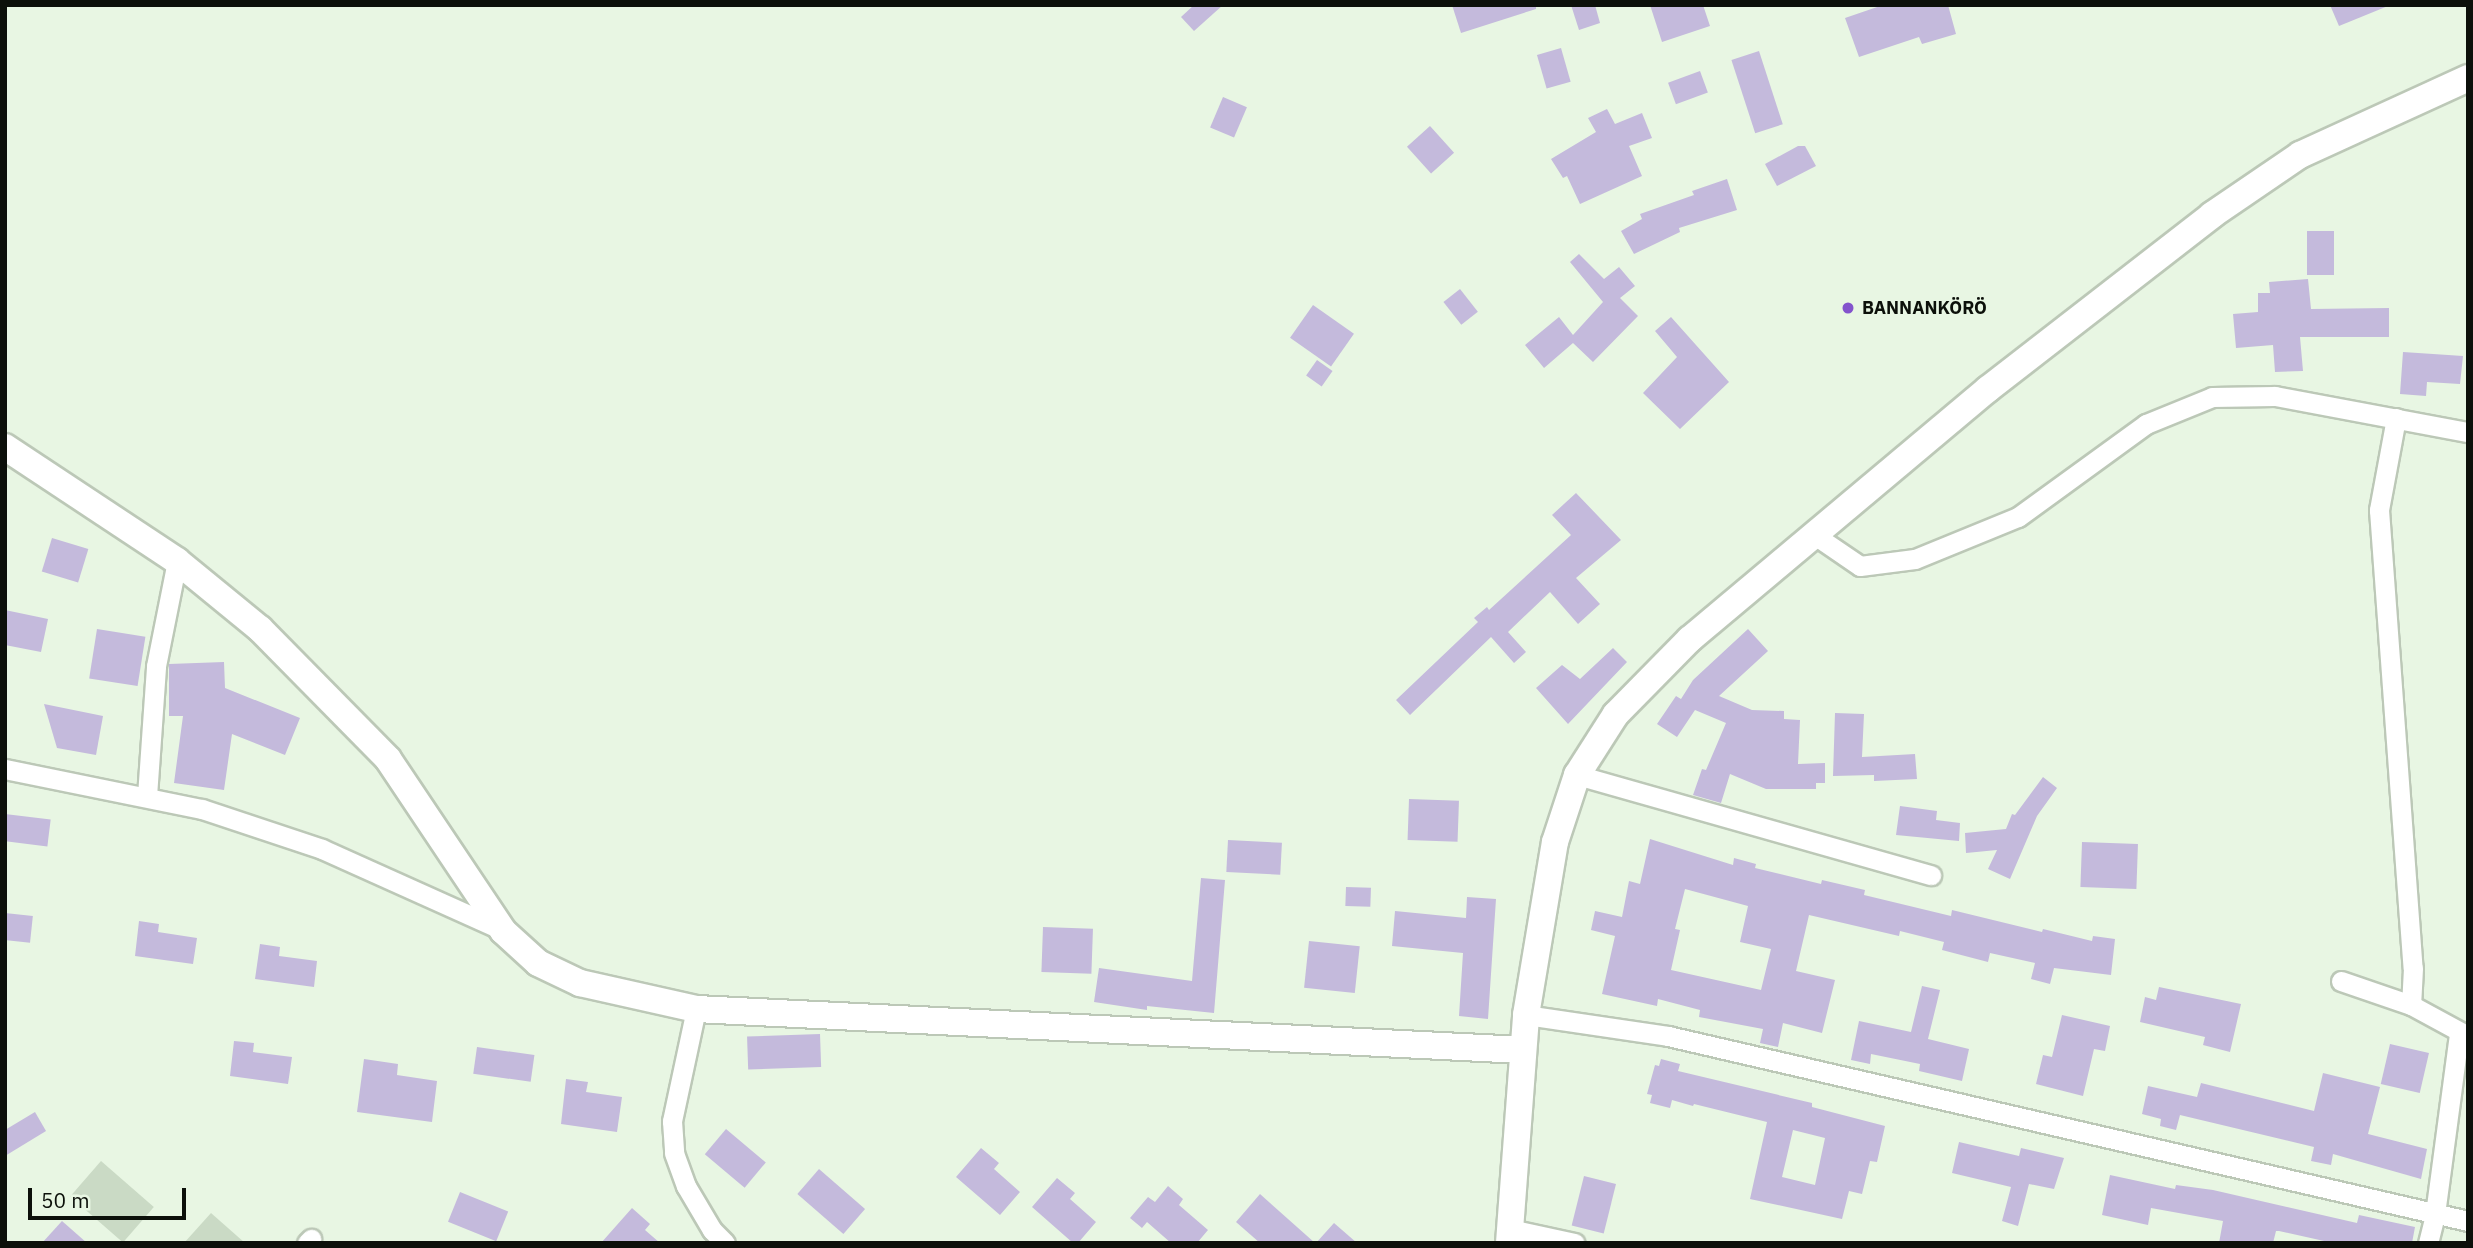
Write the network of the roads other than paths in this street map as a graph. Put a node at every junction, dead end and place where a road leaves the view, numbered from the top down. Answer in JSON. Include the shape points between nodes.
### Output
{"nodes":[{"id":1,"x":2468,"y":78,"type":"edge"},
{"id":2,"x":2396,"y":418,"type":"junction"},
{"id":3,"x":2468,"y":432,"type":"edge"},
{"id":4,"x":5,"y":447,"type":"edge"},
{"id":5,"x":1816,"y":536,"type":"junction"},
{"id":6,"x":177,"y":561,"type":"junction"},
{"id":7,"x":5,"y":769,"type":"edge"},
{"id":8,"x":1577,"y":775,"type":"junction"},
{"id":9,"x":147,"y":796,"type":"junction"},
{"id":10,"x":1931,"y":875,"type":"dead end"},
{"id":11,"x":503,"y":931,"type":"junction"},
{"id":12,"x":2341,"y":981,"type":"dead end"},
{"id":13,"x":2411,"y":1005,"type":"junction"},
{"id":14,"x":696,"y":1009,"type":"junction"},
{"id":15,"x":1526,"y":1015,"type":"junction"},
{"id":16,"x":2463,"y":1035,"type":"edge"},
{"id":17,"x":1523,"y":1050,"type":"junction"},
{"id":18,"x":2435,"y":1214,"type":"junction"},
{"id":19,"x":2468,"y":1222,"type":"edge"},
{"id":20,"x":1510,"y":1236,"type":"edge"},
{"id":21,"x":725,"y":1243,"type":"edge"},
{"id":22,"x":1575,"y":1243,"type":"edge"},
{"id":23,"x":2428,"y":1243,"type":"edge"}],
"edges":[{"from":1,"to":5,"type":"main road","via":[[2300,155],[2212,215],[1988,389]]},
{"from":2,"to":3,"type":"street"},
{"from":2,"to":5,"type":"street","via":[[2275,396],[2212,397],[2146,424],[2018,517],[1915,559],[1860,566]]},
{"from":2,"to":13,"type":"street","via":[[2379,510],[2413,968]]},
{"from":4,"to":6,"type":"main road"},
{"from":5,"to":8,"type":"main road","via":[[1690,639],[1616,714]]},
{"from":6,"to":9,"type":"street","via":[[156,666]]},
{"from":6,"to":11,"type":"main road","via":[[260,629],[388,759]]},
{"from":7,"to":9,"type":"street"},
{"from":8,"to":10,"type":"street"},
{"from":8,"to":15,"type":"main road","via":[[1555,842]]},
{"from":9,"to":11,"type":"street","via":[[202,809],[322,849]]},
{"from":11,"to":14,"type":"main road","via":[[538,963],[580,982]]},
{"from":12,"to":13,"type":"street"},
{"from":13,"to":16,"type":"street"},
{"from":14,"to":17,"type":"main road"},
{"from":14,"to":21,"type":"street","via":[[672,1121],[674,1153],[687,1186],[712,1230]]},
{"from":15,"to":17,"type":"main road"},
{"from":15,"to":18,"type":"street","via":[[1668,1037]]},
{"from":16,"to":18,"type":"street"},
{"from":17,"to":20,"type":"main road"},
{"from":18,"to":19,"type":"street"},
{"from":18,"to":23,"type":"street"},
{"from":20,"to":22,"type":"street"}]}
